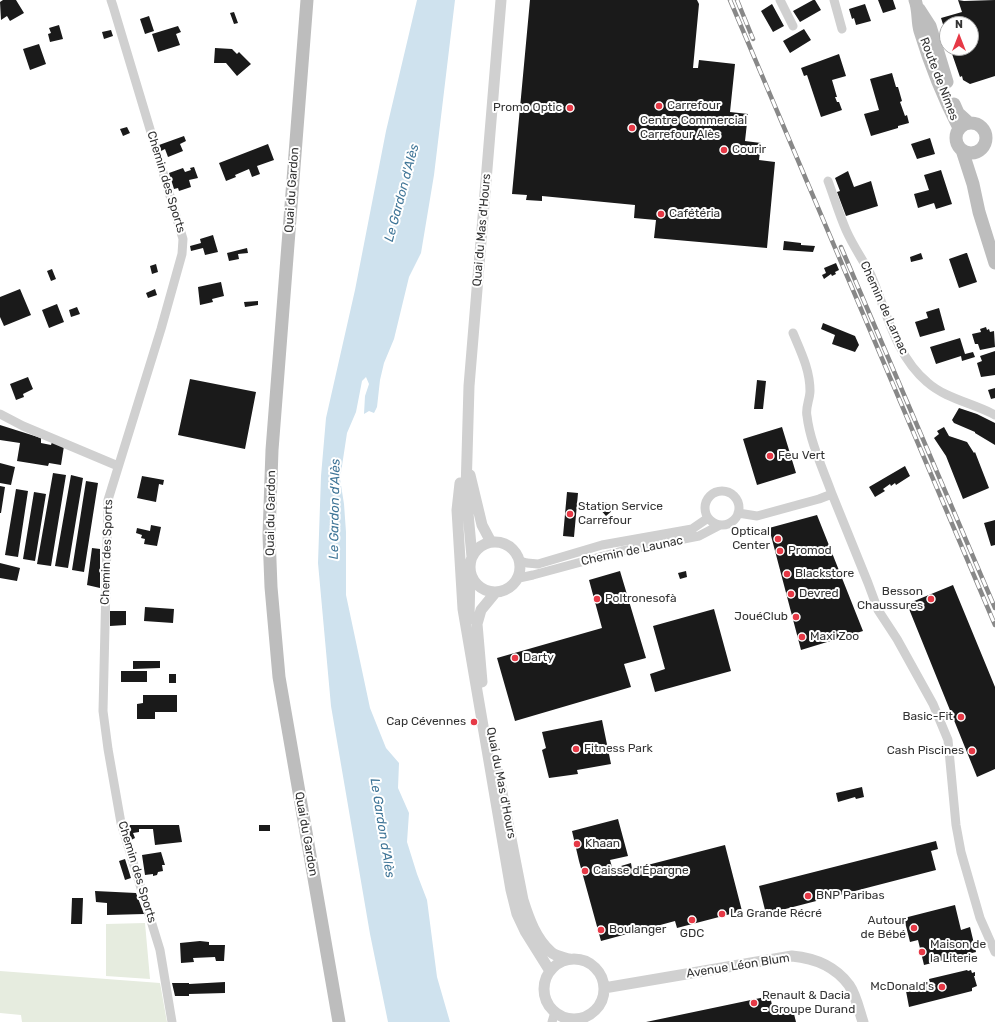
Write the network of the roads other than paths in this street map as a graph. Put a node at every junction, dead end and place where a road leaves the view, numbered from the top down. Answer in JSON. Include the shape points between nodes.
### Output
{"nodes":[{"id":1,"x":111,"y":0,"type":"edge"},
{"id":2,"x":307,"y":0,"type":"edge"},
{"id":3,"x":501,"y":0,"type":"edge"},
{"id":4,"x":780,"y":0,"type":"edge"},
{"id":5,"x":834,"y":0,"type":"edge"},
{"id":6,"x":916,"y":3,"type":"edge"},
{"id":7,"x":793,"y":26,"type":"dead end"},
{"id":8,"x":842,"y":29,"type":"dead end"},
{"id":9,"x":964,"y":126,"type":"junction"},
{"id":10,"x":968,"y":151,"type":"junction"},
{"id":11,"x":828,"y":181,"type":"dead end"},
{"id":12,"x":973,"y":184,"type":"junction"},
{"id":13,"x":995,"y":235,"type":"edge"},
{"id":14,"x":995,"y":263,"type":"edge"},
{"id":15,"x":792,"y":333,"type":"dead end"},
{"id":16,"x":0,"y":414,"type":"edge"},
{"id":17,"x":995,"y":415,"type":"edge"},
{"id":18,"x":466,"y":461,"type":"junction"},
{"id":19,"x":118,"y":466,"type":"junction"},
{"id":20,"x":832,"y":494,"type":"junction"},
{"id":21,"x":738,"y":514,"type":"junction"},
{"id":22,"x":708,"y":518,"type":"junction"},
{"id":23,"x":720,"y":525,"type":"junction"},
{"id":24,"x":491,"y":542,"type":"junction"},
{"id":25,"x":472,"y":557,"type":"junction"},
{"id":26,"x":520,"y":561,"type":"junction"},
{"id":27,"x":470,"y":573,"type":"junction"},
{"id":28,"x":519,"y":578,"type":"junction"},
{"id":29,"x":495,"y":592,"type":"junction"},
{"id":30,"x":468,"y":643,"type":"junction"},
{"id":31,"x":995,"y":952,"type":"edge"},
{"id":32,"x":568,"y":959,"type":"junction"},
{"id":33,"x":550,"y":971,"type":"junction"},
{"id":34,"x":604,"y":988,"type":"junction"},
{"id":35,"x":553,"y":1017,"type":"edge"},
{"id":36,"x":172,"y":1022,"type":"edge"},
{"id":37,"x":339,"y":1022,"type":"edge"},
{"id":38,"x":863,"y":1022,"type":"edge"}],
"edges":[{"from":1,"to":19,"type":"street","name":"Chemin des Sports","via":[[183,239],[182,254],[161,329]]},
{"from":2,"to":37,"type":"main road","name":"Quai du Gardon","via":[[273,437],[269,535],[279,677]]},
{"from":3,"to":18,"type":"street","name":"Quai du Mas d'Hours","via":[[469,386]]},
{"from":4,"to":7,"type":"street"},
{"from":5,"to":8,"type":"street"},
{"from":6,"to":9,"type":"main road","name":"Route de Nîmes","via":[[920,29],[946,102]]},
{"from":9,"to":10,"type":"main road","via":[[956,138],[957,143]]},
{"from":9,"to":10,"type":"main road","via":[[979,125],[985,133],[983,146]]},
{"from":10,"to":12,"type":"main road","via":[[968,170]]},
{"from":11,"to":17,"type":"street","name":"Chemin de Larnac","via":[[846,230],[870,275],[895,337],[910,365],[942,393]]},
{"from":12,"to":13,"type":"main road","via":[[987,211]]},
{"from":12,"to":14,"type":"main road"},
{"from":15,"to":20,"type":"street","via":[[808,373],[810,393],[806,413],[809,428]]},
{"from":16,"to":19,"type":"street"},
{"from":18,"to":24,"type":"street","name":"Quai du Mas d'Hours","via":[[482,524]]},
{"from":18,"to":25,"type":"street","name":"Quai du Mas d'Hours"},
{"from":18,"to":30,"type":"street","name":"Quai du Mas d'Hours","via":[[461,474],[457,510],[463,609]]},
{"from":19,"to":36,"type":"street","name":"Chemin des Sports","via":[[108,500],[103,711],[121,823],[160,950]]},
{"from":20,"to":21,"type":"street","via":[[757,516]]},
{"from":20,"to":31,"type":"street","via":[[878,610],[933,704],[948,740],[961,852],[980,918]]},
{"from":21,"to":22,"type":"street","via":[[739,508],[734,497],[720,491],[711,495],[705,504]]},
{"from":21,"to":23,"type":"street","via":[[731,523]]},
{"from":22,"to":23,"type":"street","via":[[714,524]]},
{"from":22,"to":26,"type":"street","name":"Chemin de Launac","via":[[692,529],[602,545],[538,564]]},
{"from":23,"to":28,"type":"street","name":"Chemin de Launac","via":[[698,536],[622,551]]},
{"from":24,"to":25,"type":"street","via":[[483,544]]},
{"from":24,"to":26,"type":"street","via":[[499,542],[513,548]]},
{"from":25,"to":27,"type":"street"},
{"from":26,"to":28,"type":"street"},
{"from":27,"to":29,"type":"street","via":[[479,587]]},
{"from":27,"to":30,"type":"street","name":"Quai du Mas d'Hours"},
{"from":28,"to":29,"type":"street","via":[[509,589]]},
{"from":29,"to":32,"type":"street","name":"Quai du Mas d'Hours","via":[[481,610],[477,624],[478,641],[483,692],[523,900],[529,920],[539,938],[552,953]]},
{"from":30,"to":33,"type":"street","name":"Quai du Mas d'Hours","via":[[511,890],[525,932]]},
{"from":32,"to":33,"type":"street","via":[[561,961]]},
{"from":32,"to":34,"type":"street","via":[[586,961],[594,966],[603,980]]},
{"from":33,"to":35,"type":"street","via":[[545,979],[544,988]]},
{"from":34,"to":35,"type":"street","via":[[598,1007],[591,1013],[582,1018]]},
{"from":34,"to":38,"type":"street","name":"Avenue Léon Blum","via":[[792,956],[808,958],[822,962],[849,984]]}]}
